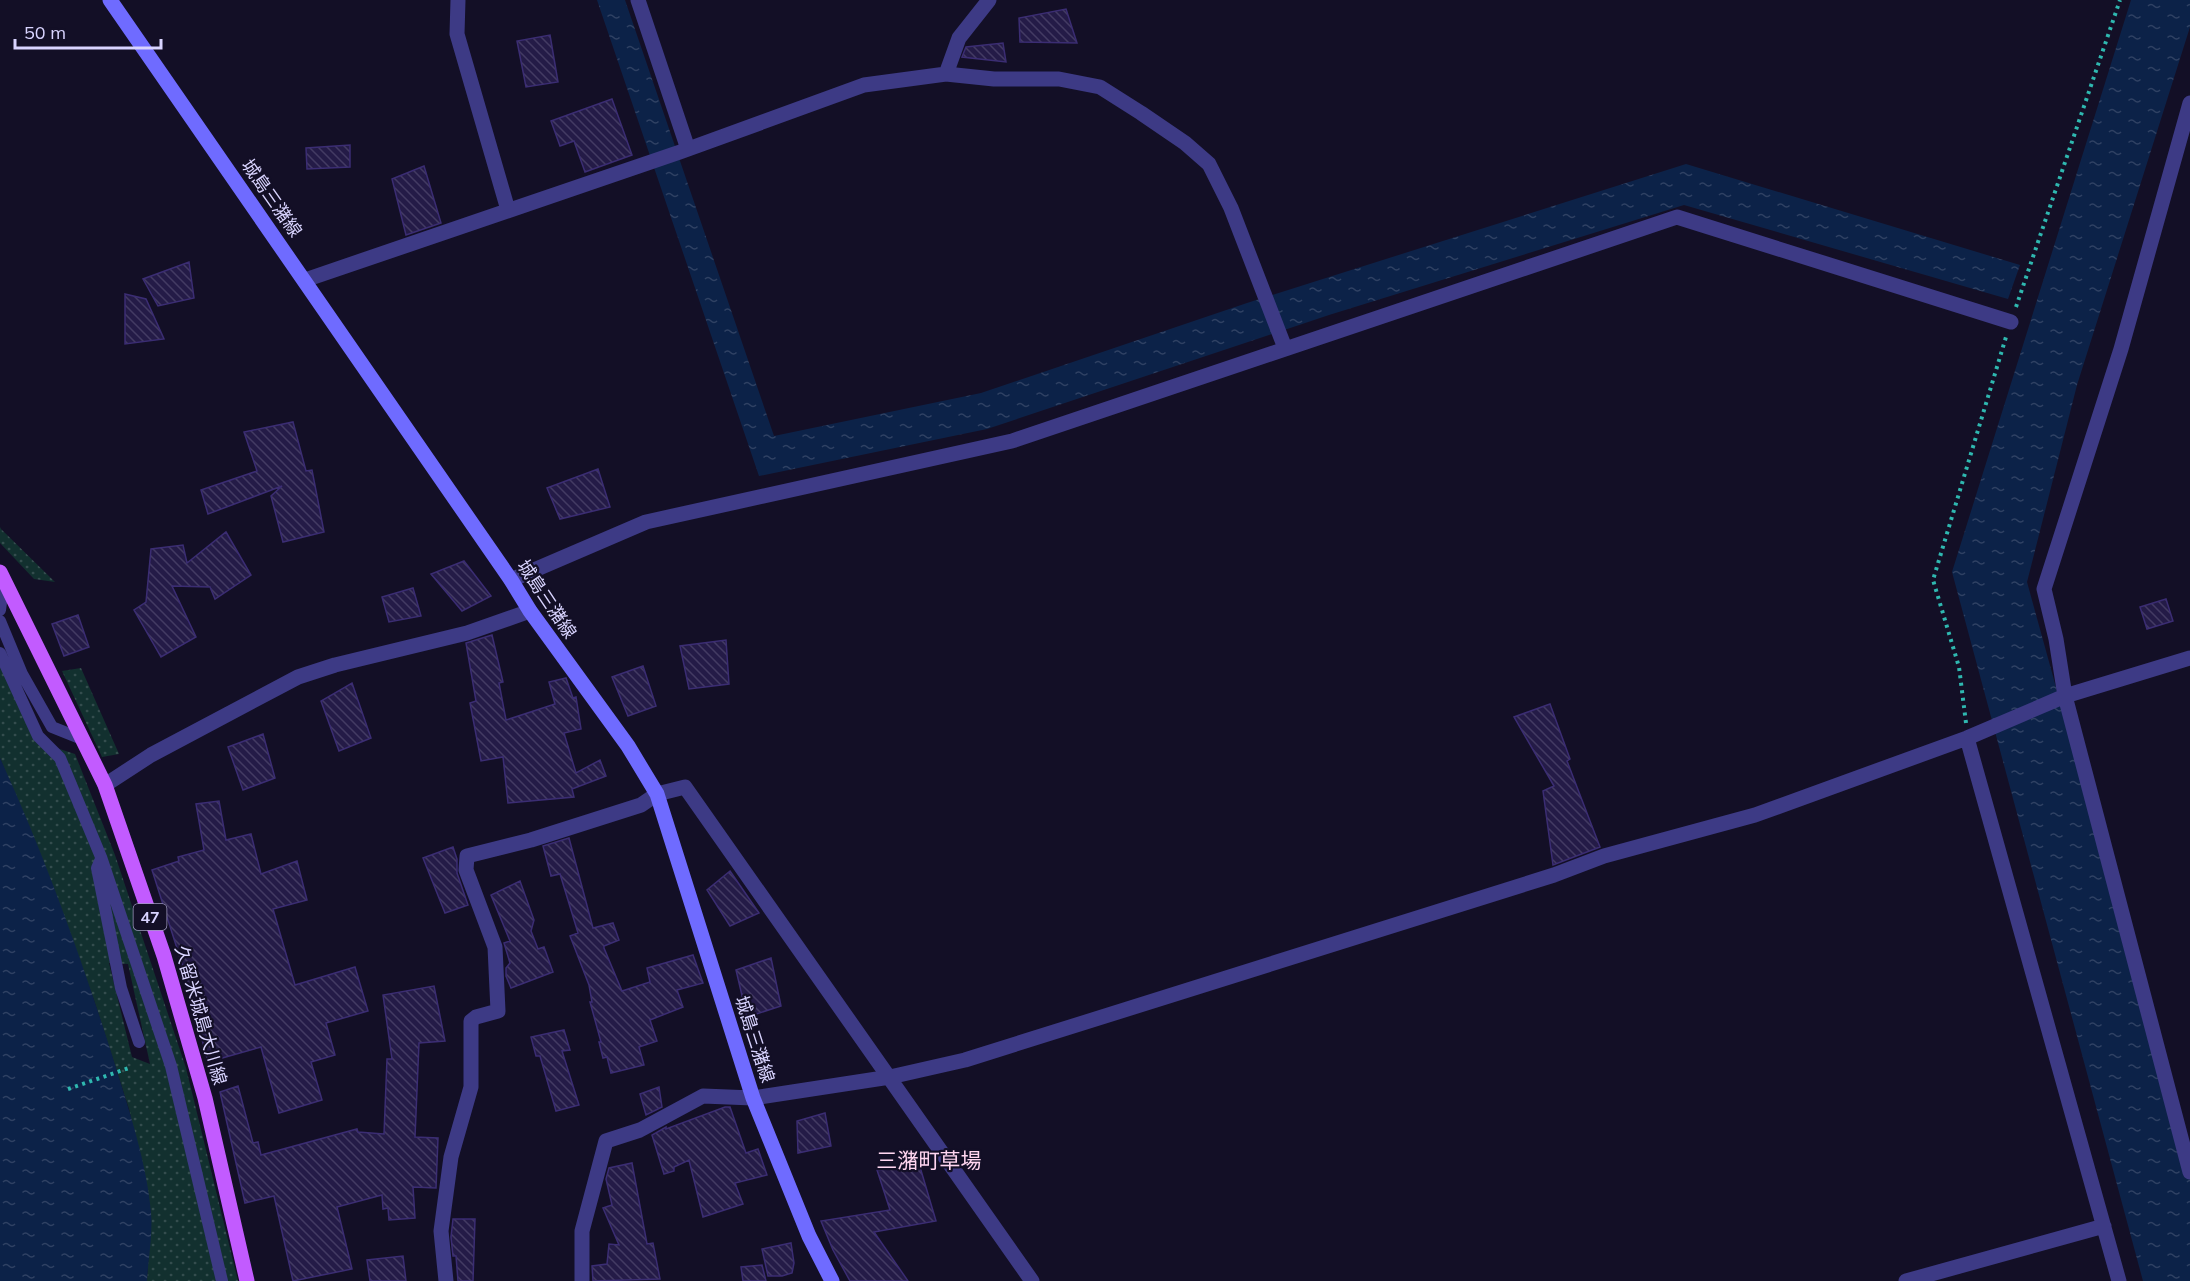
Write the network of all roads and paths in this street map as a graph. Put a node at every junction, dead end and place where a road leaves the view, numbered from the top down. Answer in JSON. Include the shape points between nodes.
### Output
{"nodes":[{"id":1,"x":110,"y":0,"type":"edge"},
{"id":2,"x":459,"y":0,"type":"edge"},
{"id":3,"x":638,"y":0,"type":"edge"},
{"id":4,"x":989,"y":0,"type":"edge"},
{"id":5,"x":2120,"y":0,"type":"edge"},
{"id":6,"x":946,"y":74,"type":"junction"},
{"id":7,"x":2190,"y":103,"type":"edge"},
{"id":8,"x":684,"y":150,"type":"junction"},
{"id":9,"x":508,"y":210,"type":"junction"},
{"id":10,"x":305,"y":280,"type":"junction"},
{"id":11,"x":2011,"y":322,"type":"junction"},
{"id":12,"x":1285,"y":348,"type":"junction"},
{"id":13,"x":2,"y":576,"type":"edge"},
{"id":14,"x":511,"y":580,"type":"junction"},
{"id":15,"x":0,"y":610,"type":"edge"},
{"id":16,"x":530,"y":610,"type":"junction"},
{"id":17,"x":0,"y":621,"type":"edge"},
{"id":18,"x":0,"y":653,"type":"edge"},
{"id":19,"x":2190,"y":658,"type":"edge"},
{"id":20,"x":17,"y":676,"type":"junction"},
{"id":21,"x":2065,"y":696,"type":"junction"},
{"id":22,"x":1968,"y":738,"type":"junction"},
{"id":23,"x":82,"y":739,"type":"junction"},
{"id":24,"x":105,"y":785,"type":"junction"},
{"id":25,"x":657,"y":794,"type":"junction"},
{"id":26,"x":101,"y":857,"type":"junction"},
{"id":27,"x":139,"y":1042,"type":"dead end"},
{"id":28,"x":129,"y":1068,"type":"dead end"},
{"id":29,"x":890,"y":1077,"type":"junction"},
{"id":30,"x":68,"y":1089,"type":"dead end"},
{"id":31,"x":753,"y":1098,"type":"junction"},
{"id":32,"x":2190,"y":1172,"type":"edge"},
{"id":33,"x":2104,"y":1226,"type":"junction"},
{"id":34,"x":222,"y":1281,"type":"edge"},
{"id":35,"x":247,"y":1281,"type":"edge"},
{"id":36,"x":446,"y":1281,"type":"edge"},
{"id":37,"x":582,"y":1281,"type":"edge"},
{"id":38,"x":832,"y":1281,"type":"edge"},
{"id":39,"x":1032,"y":1281,"type":"edge"},
{"id":40,"x":1906,"y":1281,"type":"edge"},
{"id":41,"x":2119,"y":1281,"type":"edge"}],
"edges":[{"from":1,"to":10,"type":"main road","name":"城島三潴線"},
{"from":2,"to":9,"type":"street","via":[[457,34]]},
{"from":3,"to":8,"type":"street"},
{"from":4,"to":6,"type":"street","via":[[959,38]]},
{"from":5,"to":11,"type":"path"},
{"from":6,"to":8,"type":"street","via":[[864,85]]},
{"from":6,"to":12,"type":"street","via":[[1059,79],[1100,87],[1185,143],[1209,164],[1231,208]]},
{"from":7,"to":21,"type":"street","via":[[2121,349],[2044,589]]},
{"from":8,"to":9,"type":"street"},
{"from":9,"to":10,"type":"street"},
{"from":10,"to":14,"type":"main road","name":"城島三潴線"},
{"from":11,"to":12,"type":"street","via":[[1677,217]]},
{"from":11,"to":22,"type":"path","via":[[1934,580],[1959,667]]},
{"from":12,"to":14,"type":"street","via":[[1012,441],[646,522]]},
{"from":13,"to":15,"type":"lane"},
{"from":13,"to":23,"type":"main road","name":"久留米城島大川線","number":"47"},
{"from":14,"to":16,"type":"main road","name":"城島三潴線"},
{"from":16,"to":24,"type":"street","via":[[467,633],[298,677],[151,755]]},
{"from":16,"to":25,"type":"main road","name":"城島三潴線","via":[[628,746]]},
{"from":17,"to":20,"type":"lane"},
{"from":18,"to":20,"type":"lane"},
{"from":19,"to":21,"type":"street"},
{"from":20,"to":23,"type":"lane","via":[[52,727]]},
{"from":20,"to":26,"type":"lane","via":[[38,736],[60,758]]},
{"from":21,"to":22,"type":"street"},
{"from":21,"to":32,"type":"street"},
{"from":22,"to":29,"type":"street","via":[[1755,815],[1604,856],[965,1060]]},
{"from":22,"to":33,"type":"street"},
{"from":23,"to":24,"type":"main road","name":"久留米城島大川線","number":"47"},
{"from":24,"to":35,"type":"main road","name":"久留米城島大川線","number":"47","via":[[164,956],[205,1098]]},
{"from":25,"to":29,"type":"street","via":[[685,787]]},
{"from":25,"to":31,"type":"main road","name":"城島三潴線"},
{"from":25,"to":36,"type":"street","via":[[641,805],[467,856],[466,870],[495,947],[498,1011],[471,1021],[471,1087],[451,1157],[441,1231]]},
{"from":26,"to":27,"type":"lane","via":[[97,868],[121,988]]},
{"from":26,"to":34,"type":"lane","via":[[171,1066]]},
{"from":28,"to":30,"type":"path"},
{"from":29,"to":31,"type":"street"},
{"from":29,"to":39,"type":"street"},
{"from":31,"to":37,"type":"street","via":[[703,1096],[640,1130],[606,1141],[582,1231]]},
{"from":31,"to":38,"type":"main road","name":"城島三潴線","via":[[809,1236]]},
{"from":33,"to":40,"type":"street"},
{"from":33,"to":41,"type":"street"}]}
